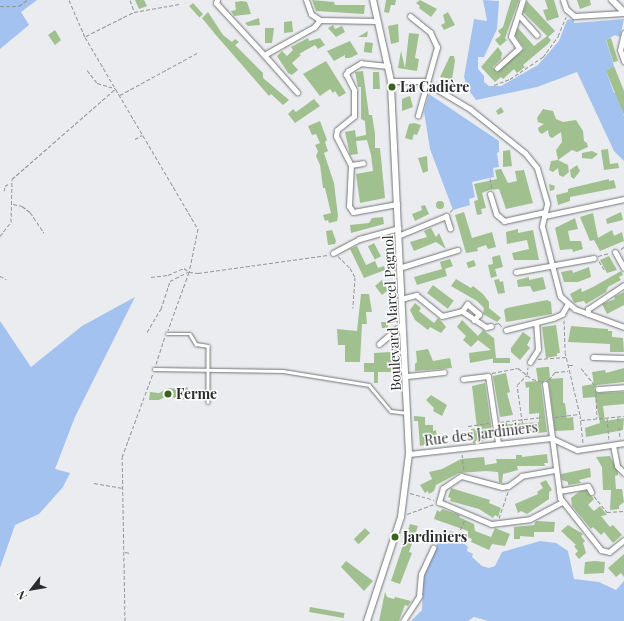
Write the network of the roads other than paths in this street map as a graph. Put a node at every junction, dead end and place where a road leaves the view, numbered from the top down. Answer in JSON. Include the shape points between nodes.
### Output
{"nodes":[{"id":1,"x":217,"y":0,"type":"edge"},
{"id":2,"x":306,"y":0,"type":"edge"},
{"id":3,"x":373,"y":0,"type":"edge"},
{"id":4,"x":523,"y":0,"type":"edge"},
{"id":5,"x":563,"y":0,"type":"edge"},
{"id":6,"x":612,"y":0,"type":"edge"},
{"id":7,"x":624,"y":13,"type":"edge"},
{"id":8,"x":518,"y":14,"type":"junction"},
{"id":9,"x":410,"y":16,"type":"dead end"},
{"id":10,"x":320,"y":20,"type":"junction"},
{"id":11,"x":377,"y":21,"type":"junction"},
{"id":12,"x":624,"y":33,"type":"edge"},
{"id":13,"x":537,"y":35,"type":"dead end"},
{"id":14,"x":264,"y":55,"type":"junction"},
{"id":15,"x":624,"y":61,"type":"edge"},
{"id":16,"x":388,"y":66,"type":"junction"},
{"id":17,"x":496,"y":68,"type":"dead end"},
{"id":18,"x":391,"y":80,"type":"junction"},
{"id":19,"x":427,"y":84,"type":"junction"},
{"id":20,"x":297,"y":92,"type":"dead end"},
{"id":21,"x":418,"y":115,"type":"dead end"},
{"id":22,"x":363,"y":163,"type":"dead end"},
{"id":23,"x":351,"y":166,"type":"junction"},
{"id":24,"x":490,"y":194,"type":"road end"},
{"id":25,"x":624,"y":199,"type":"edge"},
{"id":26,"x":397,"y":204,"type":"junction"},
{"id":27,"x":545,"y":214,"type":"junction"},
{"id":28,"x":399,"y":228,"type":"junction"},
{"id":29,"x":450,"y":228,"type":"dead end"},
{"id":30,"x":400,"y":235,"type":"junction"},
{"id":31,"x":457,"y":250,"type":"dead end"},
{"id":32,"x":615,"y":252,"type":"road end"},
{"id":33,"x":333,"y":253,"type":"road end"},
{"id":34,"x":596,"y":257,"type":"road end"},
{"id":35,"x":553,"y":266,"type":"junction"},
{"id":36,"x":402,"y":267,"type":"junction"},
{"id":37,"x":624,"y":268,"type":"edge"},
{"id":38,"x":516,"y":272,"type":"dead end"},
{"id":39,"x":624,"y":285,"type":"edge"},
{"id":40,"x":401,"y":299,"type":"junction"},
{"id":41,"x":567,"y":305,"type":"junction"},
{"id":42,"x":462,"y":310,"type":"junction"},
{"id":43,"x":588,"y":314,"type":"junction"},
{"id":44,"x":474,"y":320,"type":"junction"},
{"id":45,"x":536,"y":323,"type":"junction"},
{"id":46,"x":402,"y":324,"type":"junction"},
{"id":47,"x":493,"y":325,"type":"road end"},
{"id":48,"x":624,"y":327,"type":"edge"},
{"id":49,"x":506,"y":330,"type":"road end"},
{"id":50,"x":167,"y":334,"type":"road end"},
{"id":51,"x":379,"y":344,"type":"dead end"},
{"id":52,"x":593,"y":357,"type":"dead end"},
{"id":53,"x":624,"y":358,"type":"edge"},
{"id":54,"x":530,"y":362,"type":"road end"},
{"id":55,"x":154,"y":369,"type":"road end"},
{"id":56,"x":209,"y":370,"type":"junction"},
{"id":57,"x":444,"y":372,"type":"dead end"},
{"id":58,"x":407,"y":376,"type":"junction"},
{"id":59,"x":464,"y":379,"type":"dead end"},
{"id":60,"x":545,"y":384,"type":"road end"},
{"id":61,"x":624,"y":387,"type":"edge"},
{"id":62,"x":598,"y":389,"type":"road end"},
{"id":63,"x":208,"y":402,"type":"dead end"},
{"id":64,"x":409,"y":413,"type":"junction"},
{"id":65,"x":551,"y":438,"type":"junction"},
{"id":66,"x":498,"y":443,"type":"junction"},
{"id":67,"x":622,"y":444,"type":"edge"},
{"id":68,"x":612,"y":445,"type":"junction"},
{"id":69,"x":409,"y":454,"type":"junction"},
{"id":70,"x":555,"y":470,"type":"junction"},
{"id":71,"x":624,"y":473,"type":"edge"},
{"id":72,"x":559,"y":491,"type":"junction"},
{"id":73,"x":591,"y":492,"type":"road end"},
{"id":74,"x":562,"y":502,"type":"junction"},
{"id":75,"x":624,"y":540,"type":"edge"},
{"id":76,"x":433,"y":548,"type":"dead end"},
{"id":77,"x":368,"y":621,"type":"edge"},
{"id":78,"x":403,"y":621,"type":"edge"}],
"edges":[{"from":1,"to":14,"type":"street","via":[[216,3]]},
{"from":2,"to":10,"type":"street","via":[[311,14]]},
{"from":3,"to":11,"type":"street","name":"Boulevard Marcel Pagnol"},
{"from":4,"to":8,"type":"street"},
{"from":5,"to":7,"type":"street","via":[[568,13],[582,17]]},
{"from":6,"to":7,"type":"street"},
{"from":8,"to":13,"type":"street"},
{"from":8,"to":17,"type":"street","via":[[512,36],[519,48]]},
{"from":9,"to":19,"type":"street","via":[[430,32],[437,47]]},
{"from":10,"to":11,"type":"street"},
{"from":10,"to":14,"type":"street","via":[[314,27]]},
{"from":11,"to":16,"type":"street","name":"Boulevard Marcel Pagnol"},
{"from":12,"to":15,"type":"street","via":[[620,50]]},
{"from":14,"to":20,"type":"street"},
{"from":16,"to":18,"type":"street","name":"Boulevard Marcel Pagnol"},
{"from":16,"to":23,"type":"street","via":[[361,63],[346,74],[354,90],[354,116],[337,130],[336,136]]},
{"from":18,"to":19,"type":"street"},
{"from":18,"to":26,"type":"street","name":"Boulevard Marcel Pagnol"},
{"from":19,"to":21,"type":"street"},
{"from":19,"to":27,"type":"street","via":[[475,113],[525,153],[537,168],[547,204]]},
{"from":22,"to":23,"type":"street"},
{"from":23,"to":26,"type":"street","via":[[349,206],[353,212]]},
{"from":24,"to":27,"type":"street","via":[[496,214],[504,220]]},
{"from":25,"to":27,"type":"street"},
{"from":26,"to":28,"type":"street","name":"Boulevard Marcel Pagnol"},
{"from":27,"to":35,"type":"street","via":[[542,226]]},
{"from":28,"to":30,"type":"street","name":"Boulevard Marcel Pagnol"},
{"from":28,"to":33,"type":"street","via":[[359,239]]},
{"from":29,"to":30,"type":"street","via":[[446,216]]},
{"from":30,"to":36,"type":"street","name":"Boulevard Marcel Pagnol"},
{"from":31,"to":36,"type":"street"},
{"from":32,"to":37,"type":"street"},
{"from":34,"to":35,"type":"street"},
{"from":35,"to":38,"type":"street"},
{"from":35,"to":41,"type":"street","via":[[560,296]]},
{"from":36,"to":40,"type":"street","name":"Boulevard Marcel Pagnol"},
{"from":39,"to":43,"type":"street","via":[[588,309]]},
{"from":40,"to":42,"type":"street","via":[[416,295],[442,316]]},
{"from":40,"to":46,"type":"street","name":"Boulevard Marcel Pagnol"},
{"from":41,"to":43,"type":"street"},
{"from":41,"to":45,"type":"street","via":[[562,314]]},
{"from":42,"to":44,"type":"street"},
{"from":42,"to":44,"type":"street","via":[[467,304],[479,314]]},
{"from":43,"to":48,"type":"street"},
{"from":44,"to":47,"type":"street","via":[[486,327]]},
{"from":45,"to":49,"type":"street"},
{"from":45,"to":54,"type":"street","via":[[538,349]]},
{"from":46,"to":51,"type":"street"},
{"from":46,"to":58,"type":"street","name":"Boulevard Marcel Pagnol"},
{"from":50,"to":56,"type":"lane","via":[[190,334],[196,344],[208,346]]},
{"from":52,"to":53,"type":"street"},
{"from":55,"to":56,"type":"lane"},
{"from":56,"to":63,"type":"lane"},
{"from":56,"to":64,"type":"lane","via":[[283,371],[369,385],[391,411]]},
{"from":57,"to":58,"type":"street"},
{"from":58,"to":64,"type":"street","name":"Boulevard Marcel Pagnol"},
{"from":59,"to":66,"type":"street","via":[[488,376]]},
{"from":60,"to":65,"type":"street"},
{"from":61,"to":62,"type":"street"},
{"from":64,"to":69,"type":"street","name":"Boulevard Marcel Pagnol"},
{"from":65,"to":66,"type":"street","name":"Rue des Jardiniers"},
{"from":65,"to":68,"type":"street","name":"Rue des Jardiniers","via":[[577,450]]},
{"from":65,"to":70,"type":"street"},
{"from":66,"to":69,"type":"street","name":"Rue des Jardiniers"},
{"from":67,"to":68,"type":"street","name":"Rue des Jardiniers"},
{"from":68,"to":71,"type":"street","via":[[617,466]]},
{"from":69,"to":77,"type":"street","name":"Boulevard Marcel Pagnol","via":[[401,517]]},
{"from":70,"to":72,"type":"street"},
{"from":70,"to":74,"type":"street","via":[[522,476],[502,487],[461,476],[443,488],[439,502],[497,524],[530,519]]},
{"from":72,"to":73,"type":"street","via":[[588,486]]},
{"from":72,"to":74,"type":"street"},
{"from":74,"to":75,"type":"street","via":[[600,550],[609,552]]},
{"from":76,"to":78,"type":"street","via":[[421,574],[419,596]]}]}
